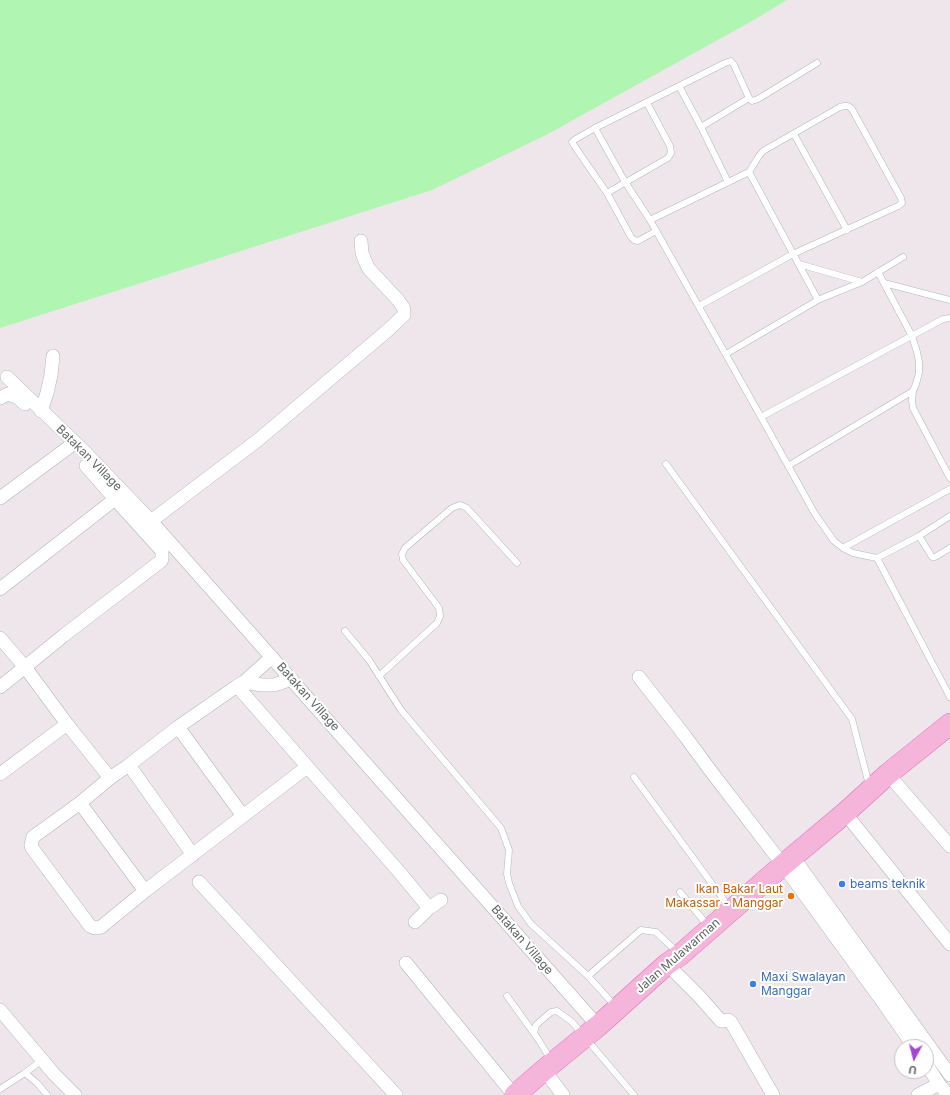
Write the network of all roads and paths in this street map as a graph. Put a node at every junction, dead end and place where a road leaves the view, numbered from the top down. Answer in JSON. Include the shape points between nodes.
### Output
{"nodes":[{"id":1,"x":817,"y":63,"type":"dead end"},
{"id":2,"x":679,"y":86,"type":"junction"},
{"id":3,"x":749,"y":98,"type":"junction"},
{"id":4,"x":647,"y":103,"type":"junction"},
{"id":5,"x":700,"y":127,"type":"junction"},
{"id":6,"x":596,"y":128,"type":"junction"},
{"id":7,"x":794,"y":134,"type":"junction"},
{"id":8,"x":748,"y":172,"type":"junction"},
{"id":9,"x":625,"y":182,"type":"junction"},
{"id":10,"x":728,"y":182,"type":"junction"},
{"id":11,"x":607,"y":193,"type":"junction"},
{"id":12,"x":650,"y":220,"type":"junction"},
{"id":13,"x":847,"y":230,"type":"junction"},
{"id":14,"x":656,"y":232,"type":"junction"},
{"id":15,"x":362,"y":241,"type":"dead end"},
{"id":16,"x":793,"y":254,"type":"junction"},
{"id":17,"x":903,"y":257,"type":"dead end"},
{"id":18,"x":799,"y":264,"type":"junction"},
{"id":19,"x":878,"y":272,"type":"junction"},
{"id":20,"x":862,"y":282,"type":"junction"},
{"id":21,"x":884,"y":283,"type":"junction"},
{"id":22,"x":818,"y":300,"type":"junction"},
{"id":23,"x":950,"y":300,"type":"edge"},
{"id":24,"x":699,"y":306,"type":"junction"},
{"id":25,"x":950,"y":318,"type":"edge"},
{"id":26,"x":912,"y":336,"type":"junction"},
{"id":27,"x":726,"y":354,"type":"junction"},
{"id":28,"x":53,"y":356,"type":"dead end"},
{"id":29,"x":7,"y":377,"type":"dead end"},
{"id":30,"x":913,"y":392,"type":"junction"},
{"id":31,"x":0,"y":398,"type":"edge"},
{"id":32,"x":43,"y":407,"type":"junction"},
{"id":33,"x":761,"y":417,"type":"junction"},
{"id":34,"x":70,"y":447,"type":"junction"},
{"id":35,"x":666,"y":464,"type":"dead end"},
{"id":36,"x":788,"y":466,"type":"junction"},
{"id":37,"x":950,"y":478,"type":"edge"},
{"id":38,"x":950,"y":489,"type":"edge"},
{"id":39,"x":0,"y":498,"type":"edge"},
{"id":40,"x":115,"y":499,"type":"junction"},
{"id":41,"x":950,"y":516,"type":"edge"},
{"id":42,"x":151,"y":521,"type":"junction"},
{"id":43,"x":919,"y":536,"type":"junction"},
{"id":44,"x":843,"y":548,"type":"junction"},
{"id":45,"x":950,"y":548,"type":"edge"},
{"id":46,"x":877,"y":558,"type":"junction"},
{"id":47,"x":517,"y":563,"type":"dead end"},
{"id":48,"x":0,"y":589,"type":"edge"},
{"id":49,"x":345,"y":631,"type":"dead end"},
{"id":50,"x":0,"y":638,"type":"edge"},
{"id":51,"x":272,"y":657,"type":"junction"},
{"id":52,"x":25,"y":667,"type":"junction"},
{"id":53,"x":379,"y":676,"type":"junction"},
{"id":54,"x":639,"y":677,"type":"dead end"},
{"id":55,"x":292,"y":679,"type":"junction"},
{"id":56,"x":240,"y":684,"type":"junction"},
{"id":57,"x":0,"y":686,"type":"edge"},
{"id":58,"x":950,"y":697,"type":"edge"},
{"id":59,"x":67,"y":724,"type":"junction"},
{"id":60,"x":950,"y":724,"type":"edge"},
{"id":61,"x":178,"y":727,"type":"junction"},
{"id":62,"x":129,"y":765,"type":"junction"},
{"id":63,"x":307,"y":767,"type":"junction"},
{"id":64,"x":0,"y":774,"type":"edge"},
{"id":65,"x":888,"y":774,"type":"junction"},
{"id":66,"x":634,"y":776,"type":"dead end"},
{"id":67,"x":110,"y":778,"type":"junction"},
{"id":68,"x":871,"y":790,"type":"junction"},
{"id":69,"x":80,"y":803,"type":"junction"},
{"id":70,"x":845,"y":814,"type":"junction"},
{"id":71,"x":243,"y":816,"type":"junction"},
{"id":72,"x":950,"y":846,"type":"edge"},
{"id":73,"x":193,"y":855,"type":"junction"},
{"id":74,"x":788,"y":861,"type":"junction"},
{"id":75,"x":199,"y":882,"type":"dead end"},
{"id":76,"x":145,"y":891,"type":"junction"},
{"id":77,"x":680,"y":892,"type":"dead end"},
{"id":78,"x":441,"y":900,"type":"dead end"},
{"id":79,"x":429,"y":908,"type":"junction"},
{"id":80,"x":731,"y":910,"type":"junction"},
{"id":81,"x":415,"y":922,"type":"dead end"},
{"id":82,"x":710,"y":929,"type":"junction"},
{"id":83,"x":950,"y":944,"type":"edge"},
{"id":84,"x":673,"y":959,"type":"junction"},
{"id":85,"x":406,"y":962,"type":"dead end"},
{"id":86,"x":588,"y":976,"type":"junction"},
{"id":87,"x":507,"y":996,"type":"dead end"},
{"id":88,"x":618,"y":1009,"type":"junction"},
{"id":89,"x":0,"y":1010,"type":"edge"},
{"id":90,"x":591,"y":1032,"type":"junction"},
{"id":91,"x":534,"y":1034,"type":"junction"},
{"id":92,"x":908,"y":1039,"type":"edge"},
{"id":93,"x":42,"y":1060,"type":"junction"},
{"id":94,"x":548,"y":1066,"type":"junction"},
{"id":95,"x":25,"y":1073,"type":"junction"},
{"id":96,"x":950,"y":1075,"type":"edge"},
{"id":97,"x":934,"y":1076,"type":"edge"},
{"id":98,"x":939,"y":1084,"type":"junction"},
{"id":99,"x":0,"y":1089,"type":"edge"},
{"id":100,"x":47,"y":1095,"type":"edge"},
{"id":101,"x":74,"y":1095,"type":"edge"},
{"id":102,"x":396,"y":1095,"type":"edge"},
{"id":103,"x":514,"y":1095,"type":"edge"},
{"id":104,"x":563,"y":1095,"type":"edge"},
{"id":105,"x":634,"y":1095,"type":"edge"},
{"id":106,"x":773,"y":1095,"type":"edge"},
{"id":107,"x":918,"y":1095,"type":"edge"},
{"id":108,"x":948,"y":1095,"type":"edge"}],
"edges":[{"from":1,"to":3,"type":"lane","via":[[755,100]]},
{"from":2,"to":3,"type":"lane","via":[[731,61]]},
{"from":2,"to":4,"type":"lane"},
{"from":2,"to":5,"type":"lane"},
{"from":3,"to":5,"type":"lane"},
{"from":4,"to":6,"type":"lane"},
{"from":4,"to":9,"type":"lane","via":[[670,146],[671,153],[668,158]]},
{"from":5,"to":10,"type":"lane"},
{"from":6,"to":9,"type":"lane"},
{"from":6,"to":11,"type":"lane","via":[[572,142]]},
{"from":7,"to":8,"type":"lane","via":[[763,151]]},
{"from":7,"to":13,"type":"lane"},
{"from":7,"to":13,"type":"lane","via":[[840,107],[848,106],[901,198],[902,203],[898,206]]},
{"from":8,"to":10,"type":"lane"},
{"from":8,"to":16,"type":"lane"},
{"from":9,"to":11,"type":"lane"},
{"from":9,"to":12,"type":"lane"},
{"from":10,"to":12,"type":"lane"},
{"from":11,"to":14,"type":"lane","via":[[633,239],[638,241]]},
{"from":12,"to":14,"type":"lane"},
{"from":13,"to":16,"type":"lane"},
{"from":14,"to":24,"type":"lane"},
{"from":15,"to":42,"type":"street","via":[[362,253],[366,263],[403,307],[404,315],[258,440]]},
{"from":16,"to":18,"type":"lane"},
{"from":16,"to":24,"type":"lane"},
{"from":17,"to":19,"type":"lane"},
{"from":18,"to":20,"type":"lane"},
{"from":18,"to":22,"type":"lane"},
{"from":19,"to":20,"type":"lane"},
{"from":19,"to":21,"type":"lane"},
{"from":20,"to":22,"type":"lane"},
{"from":21,"to":23,"type":"lane"},
{"from":21,"to":26,"type":"lane"},
{"from":22,"to":27,"type":"lane"},
{"from":24,"to":27,"type":"lane"},
{"from":25,"to":26,"type":"lane","via":[[943,319]]},
{"from":26,"to":30,"type":"lane","via":[[919,362],[919,373]]},
{"from":26,"to":33,"type":"lane"},
{"from":27,"to":33,"type":"lane"},
{"from":28,"to":32,"type":"street","via":[[52,375]]},
{"from":29,"to":32,"type":"street","name":"Batakan Village"},
{"from":30,"to":36,"type":"lane"},
{"from":30,"to":37,"type":"lane","via":[[913,408]]},
{"from":31,"to":34,"type":"street","via":[[8,394],[17,397]]},
{"from":32,"to":42,"type":"street","name":"Batakan Village"},
{"from":33,"to":36,"type":"lane"},
{"from":34,"to":39,"type":"street"},
{"from":34,"to":40,"type":"street"},
{"from":35,"to":68,"type":"lane","via":[[852,719]]},
{"from":36,"to":44,"type":"lane","via":[[815,514]]},
{"from":38,"to":44,"type":"lane"},
{"from":40,"to":48,"type":"street"},
{"from":40,"to":52,"type":"street","via":[[162,551],[161,561]]},
{"from":41,"to":43,"type":"lane"},
{"from":42,"to":51,"type":"street","name":"Batakan Village"},
{"from":43,"to":45,"type":"lane","via":[[932,557]]},
{"from":43,"to":46,"type":"lane"},
{"from":44,"to":46,"type":"lane"},
{"from":46,"to":58,"type":"lane"},
{"from":47,"to":53,"type":"lane","via":[[467,508],[452,508],[405,548],[402,554],[402,560],[439,608],[440,616],[437,623]]},
{"from":49,"to":53,"type":"lane"},
{"from":50,"to":52,"type":"street"},
{"from":51,"to":55,"type":"street","name":"Batakan Village"},
{"from":51,"to":56,"type":"street"},
{"from":52,"to":57,"type":"street"},
{"from":52,"to":59,"type":"street"},
{"from":53,"to":86,"type":"lane","via":[[401,710],[501,828],[509,850],[507,874],[518,906],[531,924]]},
{"from":54,"to":74,"type":"street","via":[[714,776]]},
{"from":55,"to":56,"type":"street","via":[[274,685]]},
{"from":55,"to":90,"type":"street","name":"Batakan Village"},
{"from":56,"to":61,"type":"street"},
{"from":56,"to":63,"type":"street"},
{"from":59,"to":64,"type":"street"},
{"from":59,"to":67,"type":"street"},
{"from":60,"to":65,"type":"main road","name":"Jalan Mulawarman"},
{"from":61,"to":62,"type":"street"},
{"from":61,"to":71,"type":"street"},
{"from":62,"to":67,"type":"street"},
{"from":62,"to":73,"type":"street"},
{"from":63,"to":71,"type":"street"},
{"from":63,"to":79,"type":"street"},
{"from":65,"to":68,"type":"main road","name":"Jalan Mulawarman"},
{"from":65,"to":72,"type":"street"},
{"from":66,"to":80,"type":"lane"},
{"from":67,"to":69,"type":"street"},
{"from":68,"to":70,"type":"main road","name":"Jalan Mulawarman"},
{"from":69,"to":76,"type":"street"},
{"from":69,"to":76,"type":"street","via":[[33,837],[32,848],[90,926],[101,927]]},
{"from":70,"to":74,"type":"main road","name":"Jalan Mulawarman"},
{"from":70,"to":83,"type":"street"},
{"from":71,"to":73,"type":"street"},
{"from":73,"to":76,"type":"street"},
{"from":74,"to":80,"type":"main road","name":"Jalan Mulawarman"},
{"from":74,"to":92,"type":"street"},
{"from":74,"to":96,"type":"street"},
{"from":75,"to":102,"type":"street"},
{"from":77,"to":82,"type":"lane"},
{"from":78,"to":79,"type":"street"},
{"from":79,"to":81,"type":"street"},
{"from":80,"to":82,"type":"main road","name":"Jalan Mulawarman"},
{"from":82,"to":84,"type":"main road","name":"Jalan Mulawarman"},
{"from":84,"to":86,"type":"lane","via":[[656,932],[641,930]]},
{"from":84,"to":88,"type":"main road","name":"Jalan Mulawarman"},
{"from":84,"to":106,"type":"street","via":[[698,995],[721,1021],[731,1022]]},
{"from":85,"to":103,"type":"street"},
{"from":86,"to":88,"type":"lane"},
{"from":87,"to":91,"type":"lane"},
{"from":88,"to":90,"type":"main road","name":"Jalan Mulawarman"},
{"from":89,"to":93,"type":"street"},
{"from":90,"to":91,"type":"lane","via":[[558,1011],[551,1012],[536,1025]]},
{"from":90,"to":94,"type":"main road","name":"Jalan Mulawarman"},
{"from":90,"to":105,"type":"lane"},
{"from":91,"to":94,"type":"lane"},
{"from":93,"to":95,"type":"lane"},
{"from":93,"to":101,"type":"street"},
{"from":94,"to":103,"type":"main road","name":"Jalan Mulawarman"},
{"from":94,"to":104,"type":"street"},
{"from":95,"to":99,"type":"lane"},
{"from":95,"to":100,"type":"lane"},
{"from":97,"to":98,"type":"street"},
{"from":98,"to":107,"type":"street"},
{"from":98,"to":108,"type":"street"}]}
